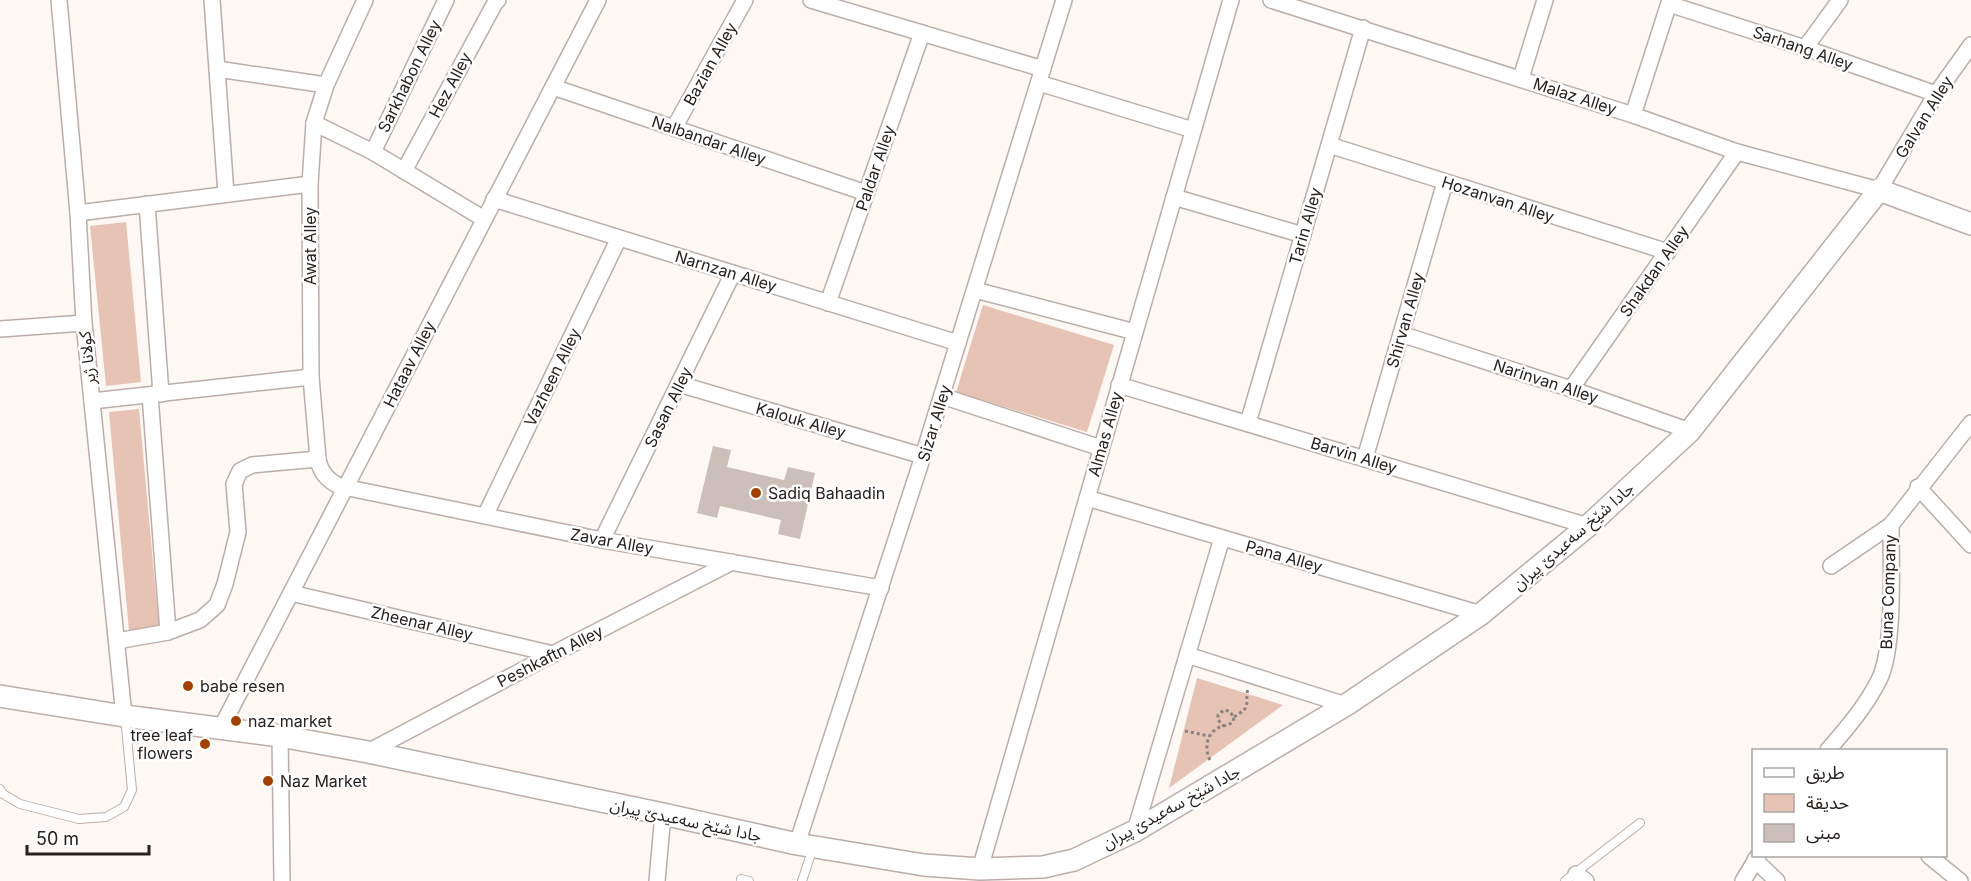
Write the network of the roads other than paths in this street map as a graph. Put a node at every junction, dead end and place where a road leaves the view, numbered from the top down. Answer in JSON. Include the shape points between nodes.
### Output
{"nodes":[{"id":1,"x":59,"y":0,"type":"edge"},
{"id":2,"x":213,"y":0,"type":"edge"},
{"id":3,"x":365,"y":0,"type":"edge"},
{"id":4,"x":446,"y":0,"type":"edge"},
{"id":5,"x":498,"y":0,"type":"edge"},
{"id":6,"x":579,"y":0,"type":"edge"},
{"id":7,"x":745,"y":0,"type":"edge"},
{"id":8,"x":811,"y":0,"type":"edge"},
{"id":9,"x":1064,"y":0,"type":"edge"},
{"id":10,"x":1231,"y":0,"type":"edge"},
{"id":11,"x":1271,"y":0,"type":"edge"},
{"id":12,"x":1545,"y":0,"type":"edge"},
{"id":13,"x":1840,"y":0,"type":"edge"},
{"id":14,"x":1670,"y":2,"type":"edge"},
{"id":15,"x":596,"y":4,"type":"edge"},
{"id":16,"x":1363,"y":28,"type":"junction"},
{"id":17,"x":922,"y":33,"type":"junction"},
{"id":18,"x":1971,"y":45,"type":"edge"},
{"id":19,"x":1805,"y":48,"type":"junction"},
{"id":20,"x":217,"y":69,"type":"junction"},
{"id":21,"x":1041,"y":76,"type":"junction"},
{"id":22,"x":1521,"y":78,"type":"junction"},
{"id":23,"x":326,"y":86,"type":"junction"},
{"id":24,"x":553,"y":87,"type":"junction"},
{"id":25,"x":1936,"y":94,"type":"junction"},
{"id":26,"x":1633,"y":115,"type":"junction"},
{"id":27,"x":314,"y":123,"type":"junction"},
{"id":28,"x":674,"y":128,"type":"junction"},
{"id":29,"x":1193,"y":130,"type":"junction"},
{"id":30,"x":1329,"y":145,"type":"junction"},
{"id":31,"x":373,"y":152,"type":"junction"},
{"id":32,"x":1737,"y":152,"type":"junction"},
{"id":33,"x":404,"y":171,"type":"junction"},
{"id":34,"x":1445,"y":182,"type":"junction"},
{"id":35,"x":310,"y":184,"type":"junction"},
{"id":36,"x":1879,"y":190,"type":"junction"},
{"id":37,"x":866,"y":193,"type":"junction"},
{"id":38,"x":226,"y":194,"type":"junction"},
{"id":39,"x":1174,"y":197,"type":"junction"},
{"id":40,"x":494,"y":199,"type":"junction"},
{"id":41,"x":147,"y":204,"type":"junction"},
{"id":42,"x":78,"y":213,"type":"junction"},
{"id":43,"x":484,"y":219,"type":"junction"},
{"id":44,"x":1971,"y":224,"type":"edge"},
{"id":45,"x":1303,"y":235,"type":"junction"},
{"id":46,"x":619,"y":238,"type":"junction"},
{"id":47,"x":1668,"y":252,"type":"junction"},
{"id":48,"x":733,"y":273,"type":"junction"},
{"id":49,"x":975,"y":290,"type":"junction"},
{"id":50,"x":828,"y":303,"type":"junction"},
{"id":51,"x":84,"y":323,"type":"junction"},
{"id":52,"x":0,"y":328,"type":"edge"},
{"id":53,"x":1135,"y":332,"type":"junction"},
{"id":54,"x":1401,"y":334,"type":"junction"},
{"id":55,"x":958,"y":343,"type":"junction"},
{"id":56,"x":311,"y":377,"type":"junction"},
{"id":57,"x":679,"y":384,"type":"junction"},
{"id":58,"x":1119,"y":385,"type":"junction"},
{"id":59,"x":1571,"y":389,"type":"junction"},
{"id":60,"x":155,"y":394,"type":"junction"},
{"id":61,"x":942,"y":396,"type":"junction"},
{"id":62,"x":92,"y":401,"type":"junction"},
{"id":63,"x":1248,"y":423,"type":"junction"},
{"id":64,"x":1971,"y":423,"type":"edge"},
{"id":65,"x":1690,"y":431,"type":"junction"},
{"id":66,"x":1101,"y":448,"type":"junction"},
{"id":67,"x":924,"y":456,"type":"junction"},
{"id":68,"x":1365,"y":458,"type":"junction"},
{"id":69,"x":318,"y":459,"type":"junction"},
{"id":70,"x":346,"y":487,"type":"junction"},
{"id":71,"x":1918,"y":487,"type":"junction"},
{"id":72,"x":1087,"y":498,"type":"junction"},
{"id":73,"x":485,"y":516,"type":"junction"},
{"id":74,"x":1891,"y":525,"type":"junction"},
{"id":75,"x":1588,"y":526,"type":"junction"},
{"id":76,"x":1222,"y":538,"type":"junction"},
{"id":77,"x":602,"y":540,"type":"junction"},
{"id":78,"x":1971,"y":545,"type":"edge"},
{"id":79,"x":732,"y":562,"type":"junction"},
{"id":80,"x":1830,"y":566,"type":"dead end"},
{"id":81,"x":881,"y":588,"type":"junction"},
{"id":82,"x":291,"y":593,"type":"junction"},
{"id":83,"x":1481,"y":614,"type":"junction"},
{"id":84,"x":168,"y":632,"type":"junction"},
{"id":85,"x":117,"y":641,"type":"junction"},
{"id":86,"x":554,"y":654,"type":"junction"},
{"id":87,"x":1187,"y":655,"type":"junction"},
{"id":88,"x":0,"y":696,"type":"edge"},
{"id":89,"x":1346,"y":705,"type":"junction"},
{"id":90,"x":124,"y":716,"type":"junction"},
{"id":91,"x":221,"y":728,"type":"junction"},
{"id":92,"x":280,"y":736,"type":"junction"},
{"id":93,"x":1829,"y":749,"type":"edge"},
{"id":94,"x":368,"y":752,"type":"junction"},
{"id":95,"x":0,"y":789,"type":"edge"},
{"id":96,"x":663,"y":814,"type":"junction"},
{"id":97,"x":1640,"y":823,"type":"dead end"},
{"id":98,"x":1134,"y":831,"type":"junction"},
{"id":99,"x":805,"y":846,"type":"junction"},
{"id":100,"x":1931,"y":857,"type":"edge"},
{"id":101,"x":1757,"y":858,"type":"edge"},
{"id":102,"x":980,"y":868,"type":"junction"},
{"id":103,"x":1576,"y":879,"type":"edge"},
{"id":104,"x":282,"y":881,"type":"edge"},
{"id":105,"x":657,"y":881,"type":"edge"},
{"id":106,"x":802,"y":881,"type":"edge"},
{"id":107,"x":1743,"y":881,"type":"edge"},
{"id":108,"x":1777,"y":881,"type":"edge"},
{"id":109,"x":1960,"y":881,"type":"edge"}],
"edges":[{"from":1,"to":42,"type":"street","name":"کولانا ژیر"},
{"from":2,"to":20,"type":"street"},
{"from":3,"to":23,"type":"street","name":"Awat Alley"},
{"from":4,"to":31,"type":"street","name":"Sarkhabon Alley"},
{"from":5,"to":33,"type":"street","name":"Hez Alley"},
{"from":6,"to":15,"type":"street"},
{"from":7,"to":28,"type":"street","name":"Bazian Alley"},
{"from":8,"to":17,"type":"street"},
{"from":9,"to":21,"type":"street","name":"Sizar Alley"},
{"from":10,"to":29,"type":"street","name":"Almas Alley"},
{"from":11,"to":16,"type":"street","name":"Malaz Alley"},
{"from":12,"to":22,"type":"street"},
{"from":13,"to":19,"type":"street"},
{"from":14,"to":19,"type":"street","name":"Sarhang Alley"},
{"from":14,"to":26,"type":"street"},
{"from":15,"to":24,"type":"street","name":"Hataav Alley"},
{"from":16,"to":22,"type":"street","name":"Malaz Alley"},
{"from":16,"to":30,"type":"street","name":"Tarin Alley"},
{"from":17,"to":21,"type":"street"},
{"from":17,"to":37,"type":"street","name":"Paldar Alley"},
{"from":18,"to":25,"type":"street","name":"Galvan Alley"},
{"from":19,"to":25,"type":"street","name":"Sarhang Alley"},
{"from":20,"to":23,"type":"street"},
{"from":20,"to":38,"type":"street"},
{"from":21,"to":29,"type":"street"},
{"from":21,"to":49,"type":"street","name":"Sizar Alley"},
{"from":22,"to":26,"type":"street","name":"Malaz Alley"},
{"from":23,"to":27,"type":"street","name":"Awat Alley"},
{"from":24,"to":28,"type":"street","name":"Nalbandar Alley"},
{"from":24,"to":40,"type":"street","name":"Hataav Alley"},
{"from":25,"to":36,"type":"street","name":"Galvan Alley"},
{"from":26,"to":32,"type":"street","name":"Malaz Alley"},
{"from":27,"to":31,"type":"street"},
{"from":27,"to":35,"type":"street","name":"Awat Alley"},
{"from":28,"to":37,"type":"street","name":"Nalbandar Alley"},
{"from":29,"to":39,"type":"street","name":"Almas Alley"},
{"from":30,"to":34,"type":"street","name":"Hozanvan Alley"},
{"from":30,"to":45,"type":"street","name":"Tarin Alley"},
{"from":31,"to":33,"type":"street"},
{"from":32,"to":36,"type":"street","name":"Malaz Alley"},
{"from":32,"to":47,"type":"street","name":"Shakdan Alley"},
{"from":33,"to":43,"type":"street"},
{"from":34,"to":47,"type":"street","name":"Hozanvan Alley"},
{"from":34,"to":54,"type":"street","name":"Shirvan Alley"},
{"from":35,"to":38,"type":"street"},
{"from":35,"to":56,"type":"street","name":"Awat Alley"},
{"from":36,"to":44,"type":"street"},
{"from":36,"to":65,"type":"street","name":"جادا شێخ سەعیدێ پیران"},
{"from":37,"to":50,"type":"street","name":"Paldar Alley"},
{"from":38,"to":41,"type":"street"},
{"from":39,"to":45,"type":"street"},
{"from":39,"to":53,"type":"street","name":"Almas Alley"},
{"from":40,"to":43,"type":"street","name":"Hataav Alley"},
{"from":40,"to":46,"type":"street","name":"Narnzan Alley"},
{"from":41,"to":42,"type":"street"},
{"from":41,"to":60,"type":"street"},
{"from":42,"to":51,"type":"street","name":"کولانا ژیر"},
{"from":43,"to":70,"type":"street","name":"Hataav Alley"},
{"from":45,"to":63,"type":"street","name":"Tarin Alley"},
{"from":46,"to":48,"type":"street","name":"Narnzan Alley"},
{"from":46,"to":73,"type":"street","name":"Vazheen Alley"},
{"from":47,"to":59,"type":"street","name":"Shakdan Alley"},
{"from":48,"to":50,"type":"street","name":"Narnzan Alley"},
{"from":48,"to":57,"type":"street","name":"Sasan Alley"},
{"from":49,"to":53,"type":"street"},
{"from":49,"to":55,"type":"street","name":"Sizar Alley"},
{"from":50,"to":55,"type":"street","name":"Narnzan Alley"},
{"from":51,"to":52,"type":"street"},
{"from":51,"to":62,"type":"street","name":"کولانا ژیر"},
{"from":53,"to":58,"type":"street","name":"Almas Alley"},
{"from":54,"to":59,"type":"street","name":"Narinvan Alley"},
{"from":54,"to":68,"type":"street","name":"Shirvan Alley"},
{"from":55,"to":61,"type":"street","name":"Sizar Alley"},
{"from":56,"to":60,"type":"street"},
{"from":56,"to":69,"type":"street","name":"Awat Alley"},
{"from":57,"to":67,"type":"street","name":"Kalouk Alley"},
{"from":57,"to":77,"type":"street","name":"Sasan Alley"},
{"from":58,"to":63,"type":"street","name":"Barvin Alley"},
{"from":58,"to":66,"type":"street","name":"Almas Alley"},
{"from":59,"to":65,"type":"street","name":"Narinvan Alley"},
{"from":60,"to":62,"type":"street"},
{"from":60,"to":84,"type":"street"},
{"from":61,"to":66,"type":"street"},
{"from":61,"to":67,"type":"street","name":"Sizar Alley"},
{"from":62,"to":85,"type":"street","name":"کولانا ژیر"},
{"from":63,"to":68,"type":"street","name":"Barvin Alley"},
{"from":64,"to":71,"type":"street"},
{"from":65,"to":75,"type":"street","name":"جادا شێخ سەعیدێ پیران"},
{"from":66,"to":72,"type":"street","name":"Almas Alley"},
{"from":67,"to":81,"type":"street","name":"Sizar Alley"},
{"from":68,"to":75,"type":"street","name":"Barvin Alley"},
{"from":69,"to":70,"type":"street","name":"Awat Alley","via":[[327,479]]},
{"from":69,"to":84,"type":"street","via":[[252,465],[240,471],[234,484],[238,532],[217,605],[200,620]]},
{"from":70,"to":73,"type":"street","name":"Zavar Alley"},
{"from":70,"to":82,"type":"street","name":"Hataav Alley"},
{"from":71,"to":74,"type":"street"},
{"from":71,"to":78,"type":"street"},
{"from":72,"to":76,"type":"street","name":"Pana Alley"},
{"from":72,"to":102,"type":"street","name":"Almas Alley"},
{"from":73,"to":77,"type":"street","name":"Zavar Alley"},
{"from":74,"to":80,"type":"street"},
{"from":74,"to":93,"type":"street","name":"Buna Company","via":[[1887,651],[1881,678],[1861,711]]},
{"from":75,"to":83,"type":"street","name":"جادا شێخ سەعیدێ پیران"},
{"from":76,"to":83,"type":"street","name":"Pana Alley"},
{"from":76,"to":87,"type":"street"},
{"from":77,"to":79,"type":"street","name":"Zavar Alley"},
{"from":79,"to":81,"type":"street","name":"Zavar Alley"},
{"from":79,"to":86,"type":"street","name":"Peshkaftn Alley"},
{"from":81,"to":99,"type":"street","name":"Sizar Alley"},
{"from":82,"to":86,"type":"street","name":"Zheenar Alley"},
{"from":82,"to":91,"type":"street","name":"Hataav Alley"},
{"from":83,"to":89,"type":"street","name":"جادا شێخ سەعیدێ پیران"},
{"from":84,"to":85,"type":"street"},
{"from":85,"to":90,"type":"street","name":"کولانا ژیر"},
{"from":86,"to":94,"type":"street","name":"Peshkaftn Alley"},
{"from":87,"to":89,"type":"street"},
{"from":87,"to":98,"type":"street"},
{"from":88,"to":90,"type":"street","name":"جادا شێخ سەعیدێ پیران"},
{"from":89,"to":98,"type":"street","name":"جادا شێخ سەعیدێ پیران"},
{"from":90,"to":91,"type":"street","name":"جادا شێخ سەعیدێ پیران"},
{"from":90,"to":95,"type":"lane","via":[[132,790],[124,807],[106,818],[79,819],[20,804]]},
{"from":91,"to":92,"type":"street","name":"جادا شێخ سەعیدێ پیران"},
{"from":92,"to":94,"type":"street","name":"جادا شێخ سەعیدێ پیران"},
{"from":92,"to":104,"type":"street"},
{"from":94,"to":96,"type":"street","name":"جادا شێخ سەعیدێ پیران"},
{"from":96,"to":99,"type":"street","name":"جادا شێخ سەعیدێ پیران"},
{"from":96,"to":105,"type":"street"},
{"from":97,"to":103,"type":"lane"},
{"from":98,"to":102,"type":"street","name":"جادا شێخ سەعیدێ پیران","via":[[1074,860],[1054,865]]},
{"from":99,"to":102,"type":"street","name":"جادا شێخ سەعیدێ پیران","via":[[924,865]]},
{"from":99,"to":106,"type":"lane"},
{"from":100,"to":109,"type":"street"},
{"from":101,"to":107,"type":"street"},
{"from":101,"to":108,"type":"street"}]}
